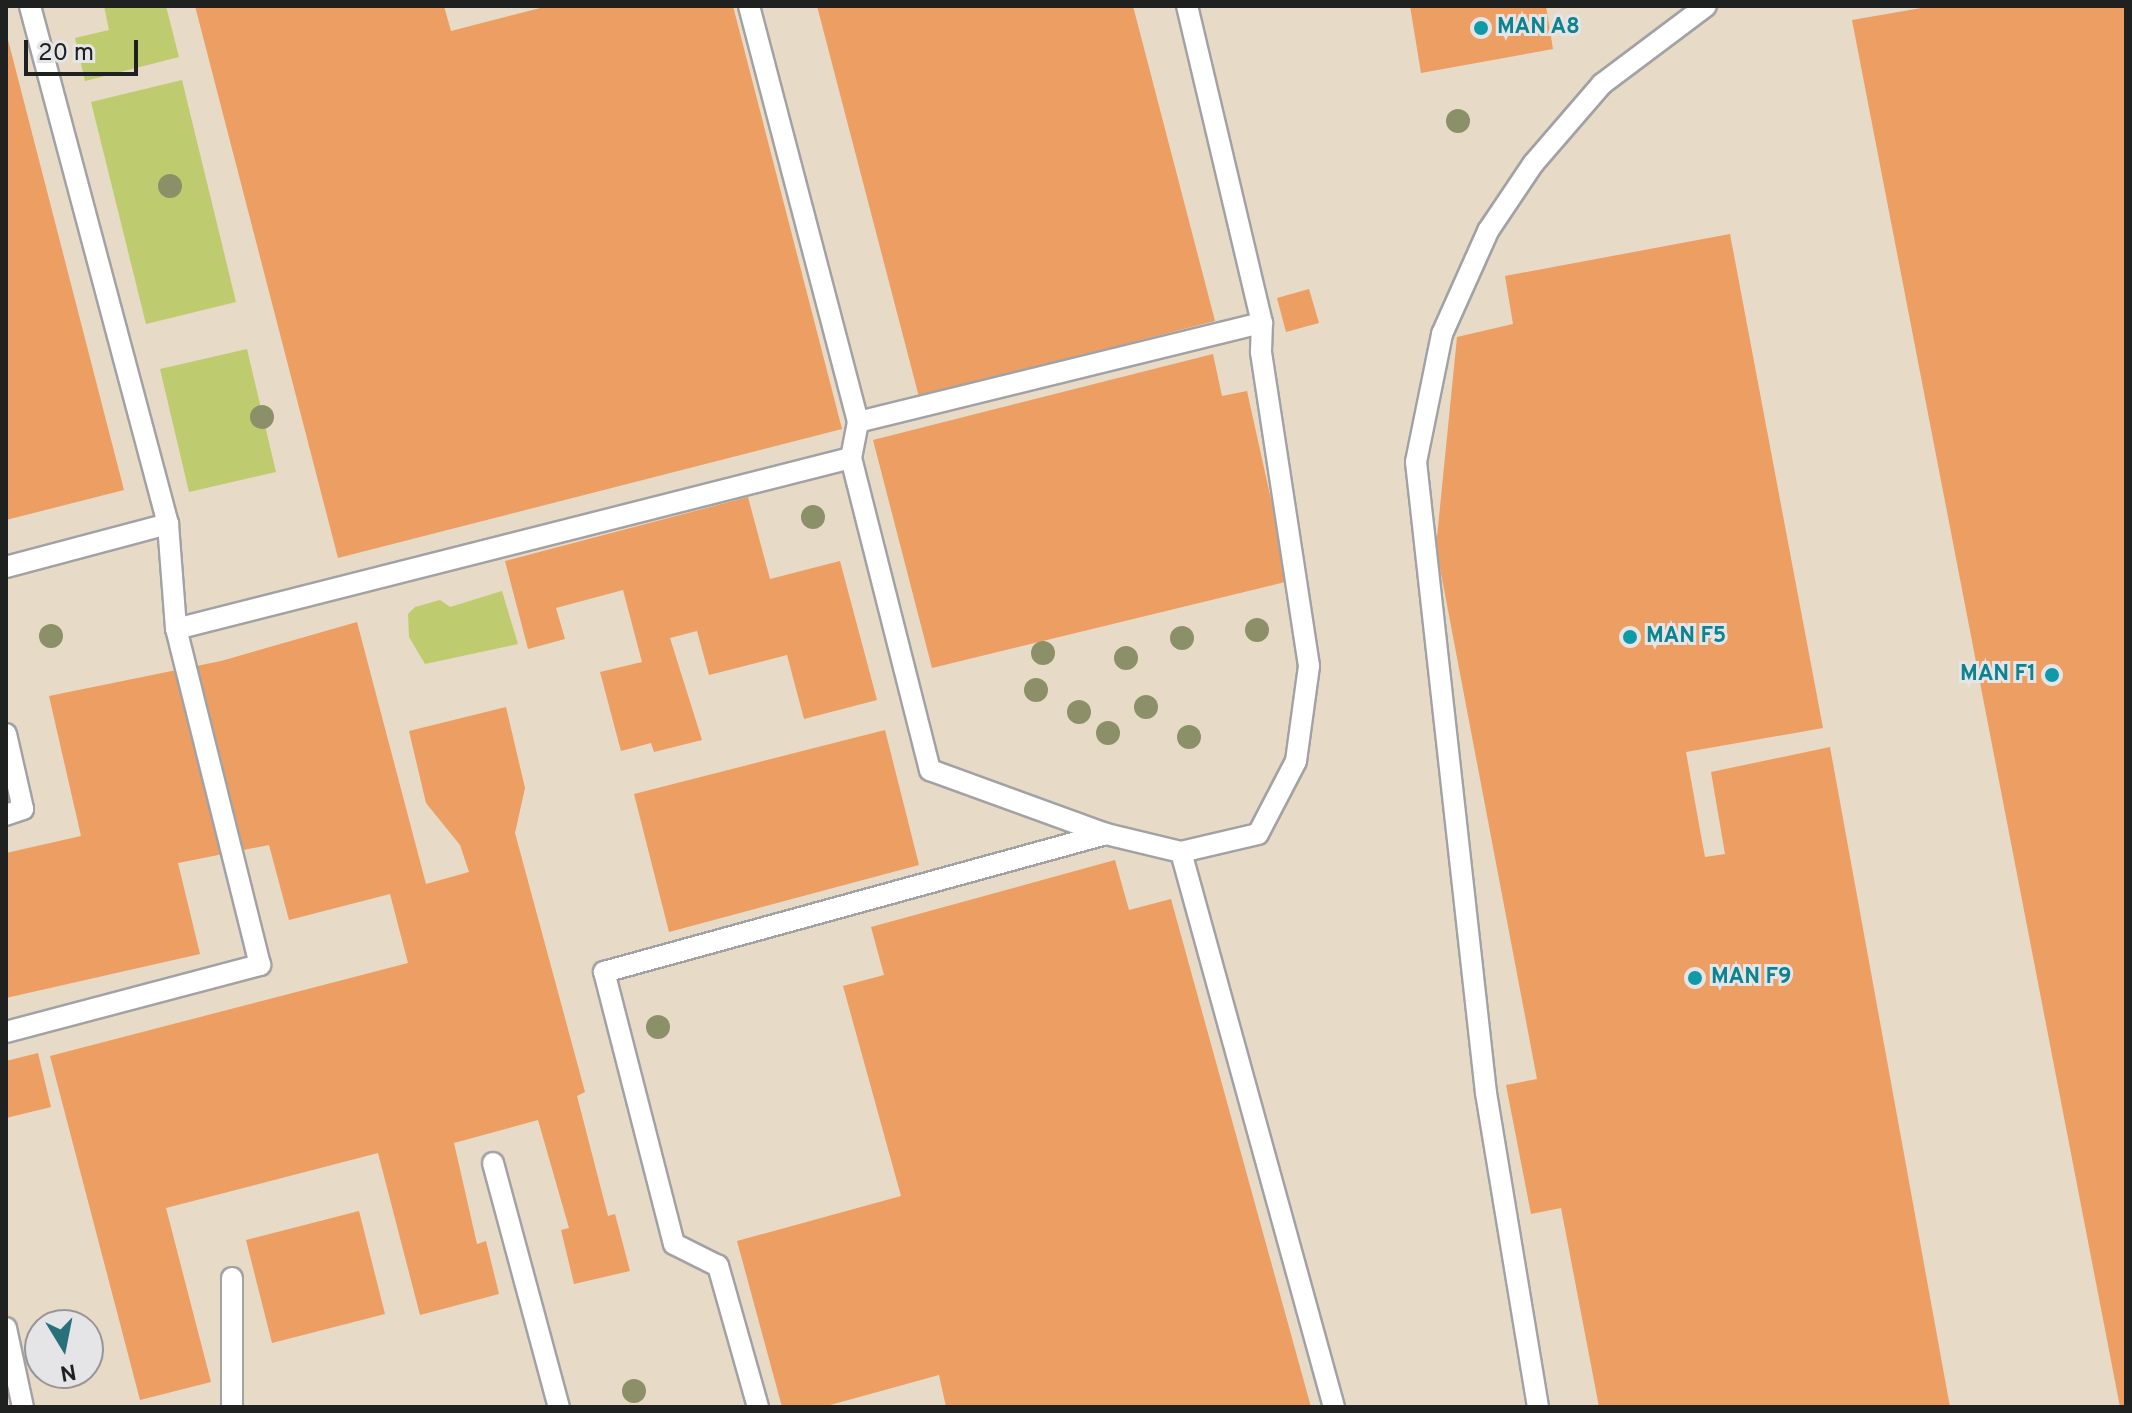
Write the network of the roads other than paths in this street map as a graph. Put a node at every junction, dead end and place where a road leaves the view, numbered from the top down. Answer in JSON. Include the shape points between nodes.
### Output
{"nodes":[{"id":1,"x":30,"y":6,"type":"edge"},
{"id":2,"x":749,"y":6,"type":"edge"},
{"id":3,"x":1187,"y":6,"type":"edge"},
{"id":4,"x":1706,"y":6,"type":"edge"},
{"id":5,"x":1262,"y":323,"type":"junction"},
{"id":6,"x":858,"y":422,"type":"junction"},
{"id":7,"x":851,"y":458,"type":"junction"},
{"id":8,"x":168,"y":524,"type":"junction"},
{"id":9,"x":6,"y":567,"type":"edge"},
{"id":10,"x":176,"y":629,"type":"junction"},
{"id":11,"x":6,"y":734,"type":"edge"},
{"id":12,"x":6,"y":815,"type":"edge"},
{"id":13,"x":1106,"y":834,"type":"junction"},
{"id":14,"x":1181,"y":852,"type":"junction"},
{"id":15,"x":6,"y":1032,"type":"edge"},
{"id":16,"x":493,"y":1163,"type":"dead end"},
{"id":17,"x":232,"y":1278,"type":"dead end"},
{"id":18,"x":6,"y":1328,"type":"edge"},
{"id":19,"x":23,"y":1407,"type":"edge"},
{"id":20,"x":232,"y":1407,"type":"edge"},
{"id":21,"x":559,"y":1407,"type":"edge"},
{"id":22,"x":758,"y":1407,"type":"edge"},
{"id":23,"x":1334,"y":1407,"type":"edge"},
{"id":24,"x":1538,"y":1407,"type":"edge"}],
"edges":[{"from":1,"to":8,"type":"lane"},
{"from":2,"to":6,"type":"lane"},
{"from":3,"to":5,"type":"lane"},
{"from":4,"to":24,"type":"lane","via":[[1602,84],[1533,164],[1488,231],[1442,334],[1416,462],[1486,1093]]},
{"from":5,"to":6,"type":"lane"},
{"from":5,"to":14,"type":"lane","via":[[1261,351],[1309,666],[1296,761],[1258,834]]},
{"from":6,"to":7,"type":"lane"},
{"from":7,"to":10,"type":"lane"},
{"from":7,"to":13,"type":"lane","via":[[930,770]]},
{"from":8,"to":9,"type":"lane"},
{"from":8,"to":10,"type":"lane"},
{"from":10,"to":15,"type":"lane","via":[[260,965]]},
{"from":11,"to":12,"type":"lane","via":[[23,809]]},
{"from":13,"to":14,"type":"lane"},
{"from":13,"to":22,"type":"lane","via":[[604,972],[674,1244],[718,1266]]},
{"from":14,"to":23,"type":"lane"},
{"from":16,"to":21,"type":"lane"},
{"from":17,"to":20,"type":"lane"},
{"from":18,"to":19,"type":"lane"}]}
